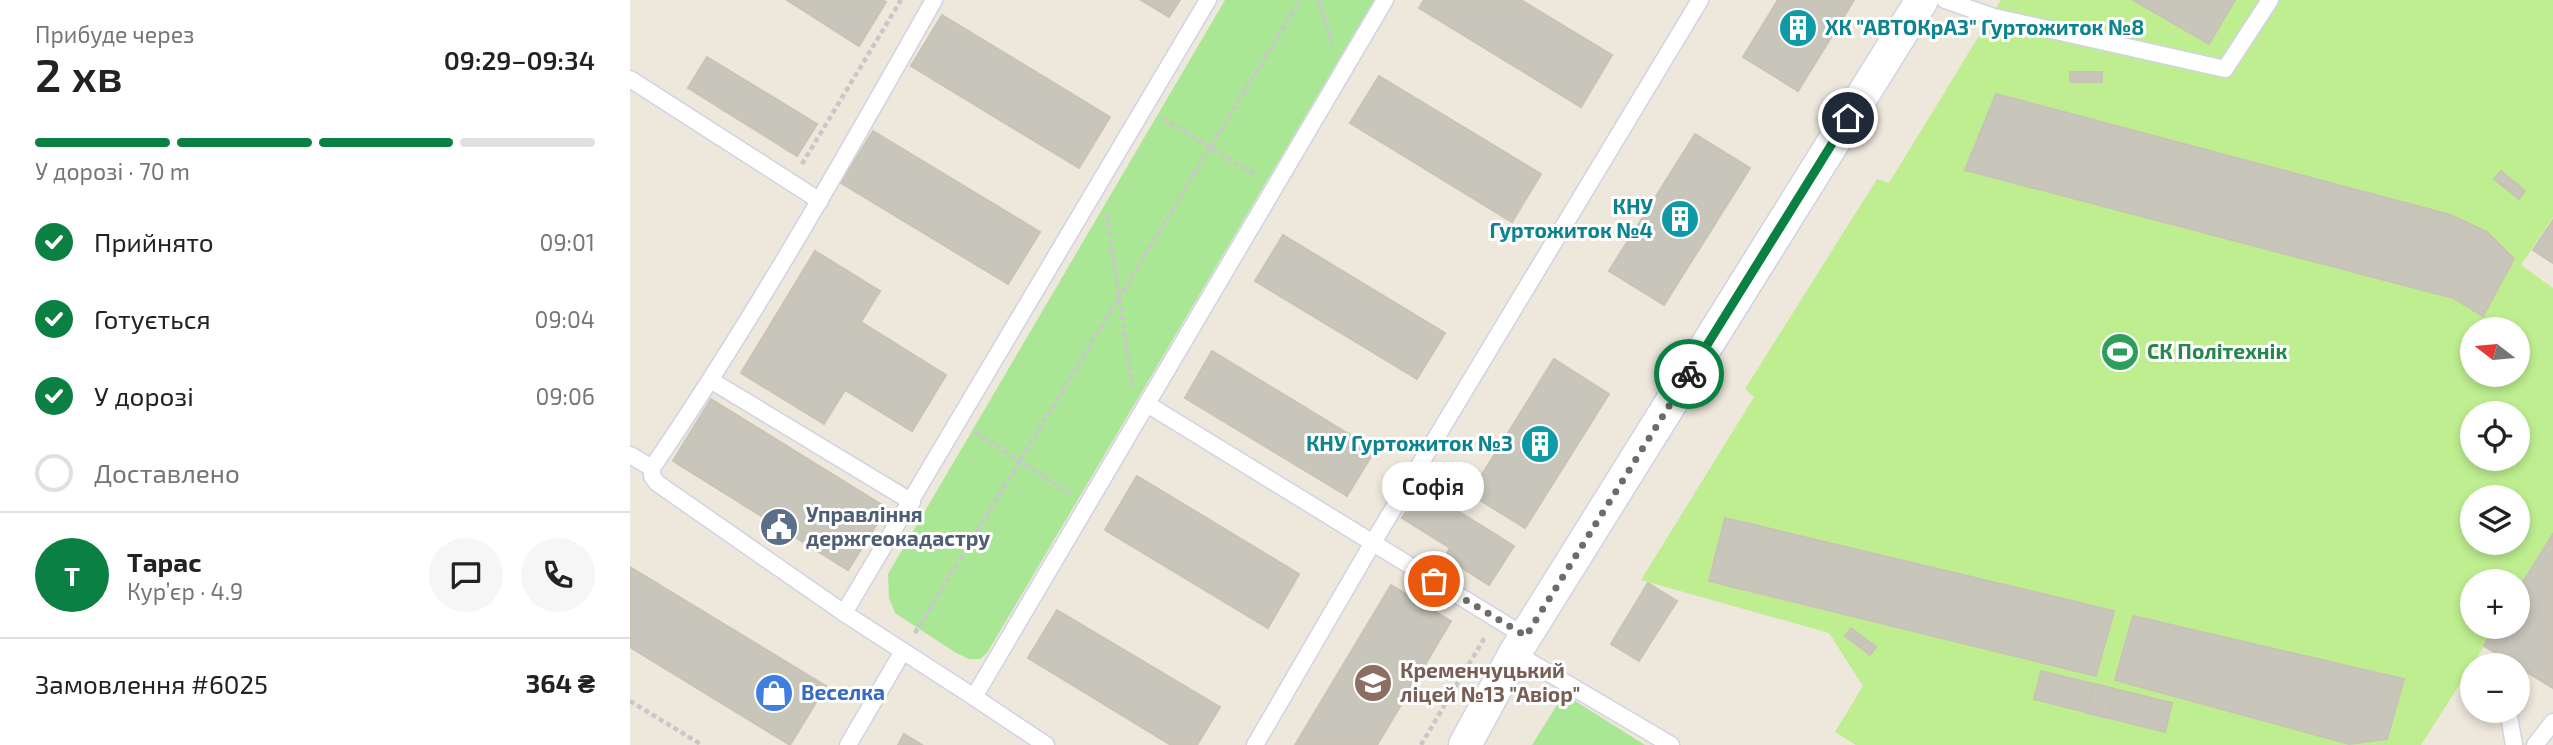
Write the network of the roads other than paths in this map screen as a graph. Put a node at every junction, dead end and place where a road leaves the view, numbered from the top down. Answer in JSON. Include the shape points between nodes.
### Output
{"nodes":[{"id":1,"x":934,"y":0,"type":"edge"},
{"id":2,"x":1208,"y":0,"type":"edge"},
{"id":3,"x":1385,"y":0,"type":"edge"},
{"id":4,"x":1699,"y":0,"type":"edge"},
{"id":5,"x":1922,"y":0,"type":"edge"},
{"id":6,"x":1945,"y":0,"type":"edge"},
{"id":7,"x":2270,"y":0,"type":"edge"},
{"id":8,"x":630,"y":79,"type":"edge"},
{"id":9,"x":820,"y":201,"type":"junction"},
{"id":10,"x":712,"y":381,"type":"junction"},
{"id":11,"x":1147,"y":404,"type":"junction"},
{"id":12,"x":630,"y":455,"type":"edge"},
{"id":13,"x":652,"y":468,"type":"junction"},
{"id":14,"x":912,"y":502,"type":"junction"},
{"id":15,"x":1372,"y":544,"type":"junction"},
{"id":16,"x":844,"y":613,"type":"junction"},
{"id":17,"x":1520,"y":645,"type":"junction"},
{"id":18,"x":903,"y":652,"type":"junction"},
{"id":19,"x":974,"y":697,"type":"junction"},
{"id":20,"x":2553,"y":722,"type":"edge"},
{"id":21,"x":2510,"y":723,"type":"edge"},
{"id":22,"x":848,"y":745,"type":"edge"},
{"id":23,"x":1046,"y":745,"type":"edge"},
{"id":24,"x":1255,"y":745,"type":"edge"},
{"id":25,"x":1465,"y":745,"type":"edge"},
{"id":26,"x":1671,"y":745,"type":"edge"},
{"id":27,"x":2514,"y":745,"type":"edge"},
{"id":28,"x":2535,"y":745,"type":"edge"}],
"edges":[{"from":1,"to":9,"type":"lane"},
{"from":2,"to":14,"type":"lane"},
{"from":3,"to":11,"type":"lane"},
{"from":4,"to":15,"type":"lane"},
{"from":5,"to":17,"type":"street"},
{"from":6,"to":7,"type":"lane","via":[[1994,17],[2225,69]]},
{"from":8,"to":9,"type":"lane"},
{"from":9,"to":10,"type":"lane"},
{"from":10,"to":13,"type":"lane"},
{"from":10,"to":14,"type":"lane"},
{"from":11,"to":15,"type":"lane"},
{"from":11,"to":19,"type":"lane"},
{"from":12,"to":13,"type":"lane"},
{"from":13,"to":16,"type":"lane","via":[[657,483]]},
{"from":14,"to":16,"type":"lane"},
{"from":15,"to":17,"type":"lane","via":[[1496,619]]},
{"from":15,"to":24,"type":"lane"},
{"from":16,"to":18,"type":"lane"},
{"from":17,"to":25,"type":"street"},
{"from":17,"to":26,"type":"lane"},
{"from":18,"to":19,"type":"lane"},
{"from":18,"to":22,"type":"lane"},
{"from":19,"to":23,"type":"lane"},
{"from":20,"to":28,"type":"lane"},
{"from":21,"to":27,"type":"lane"}]}
